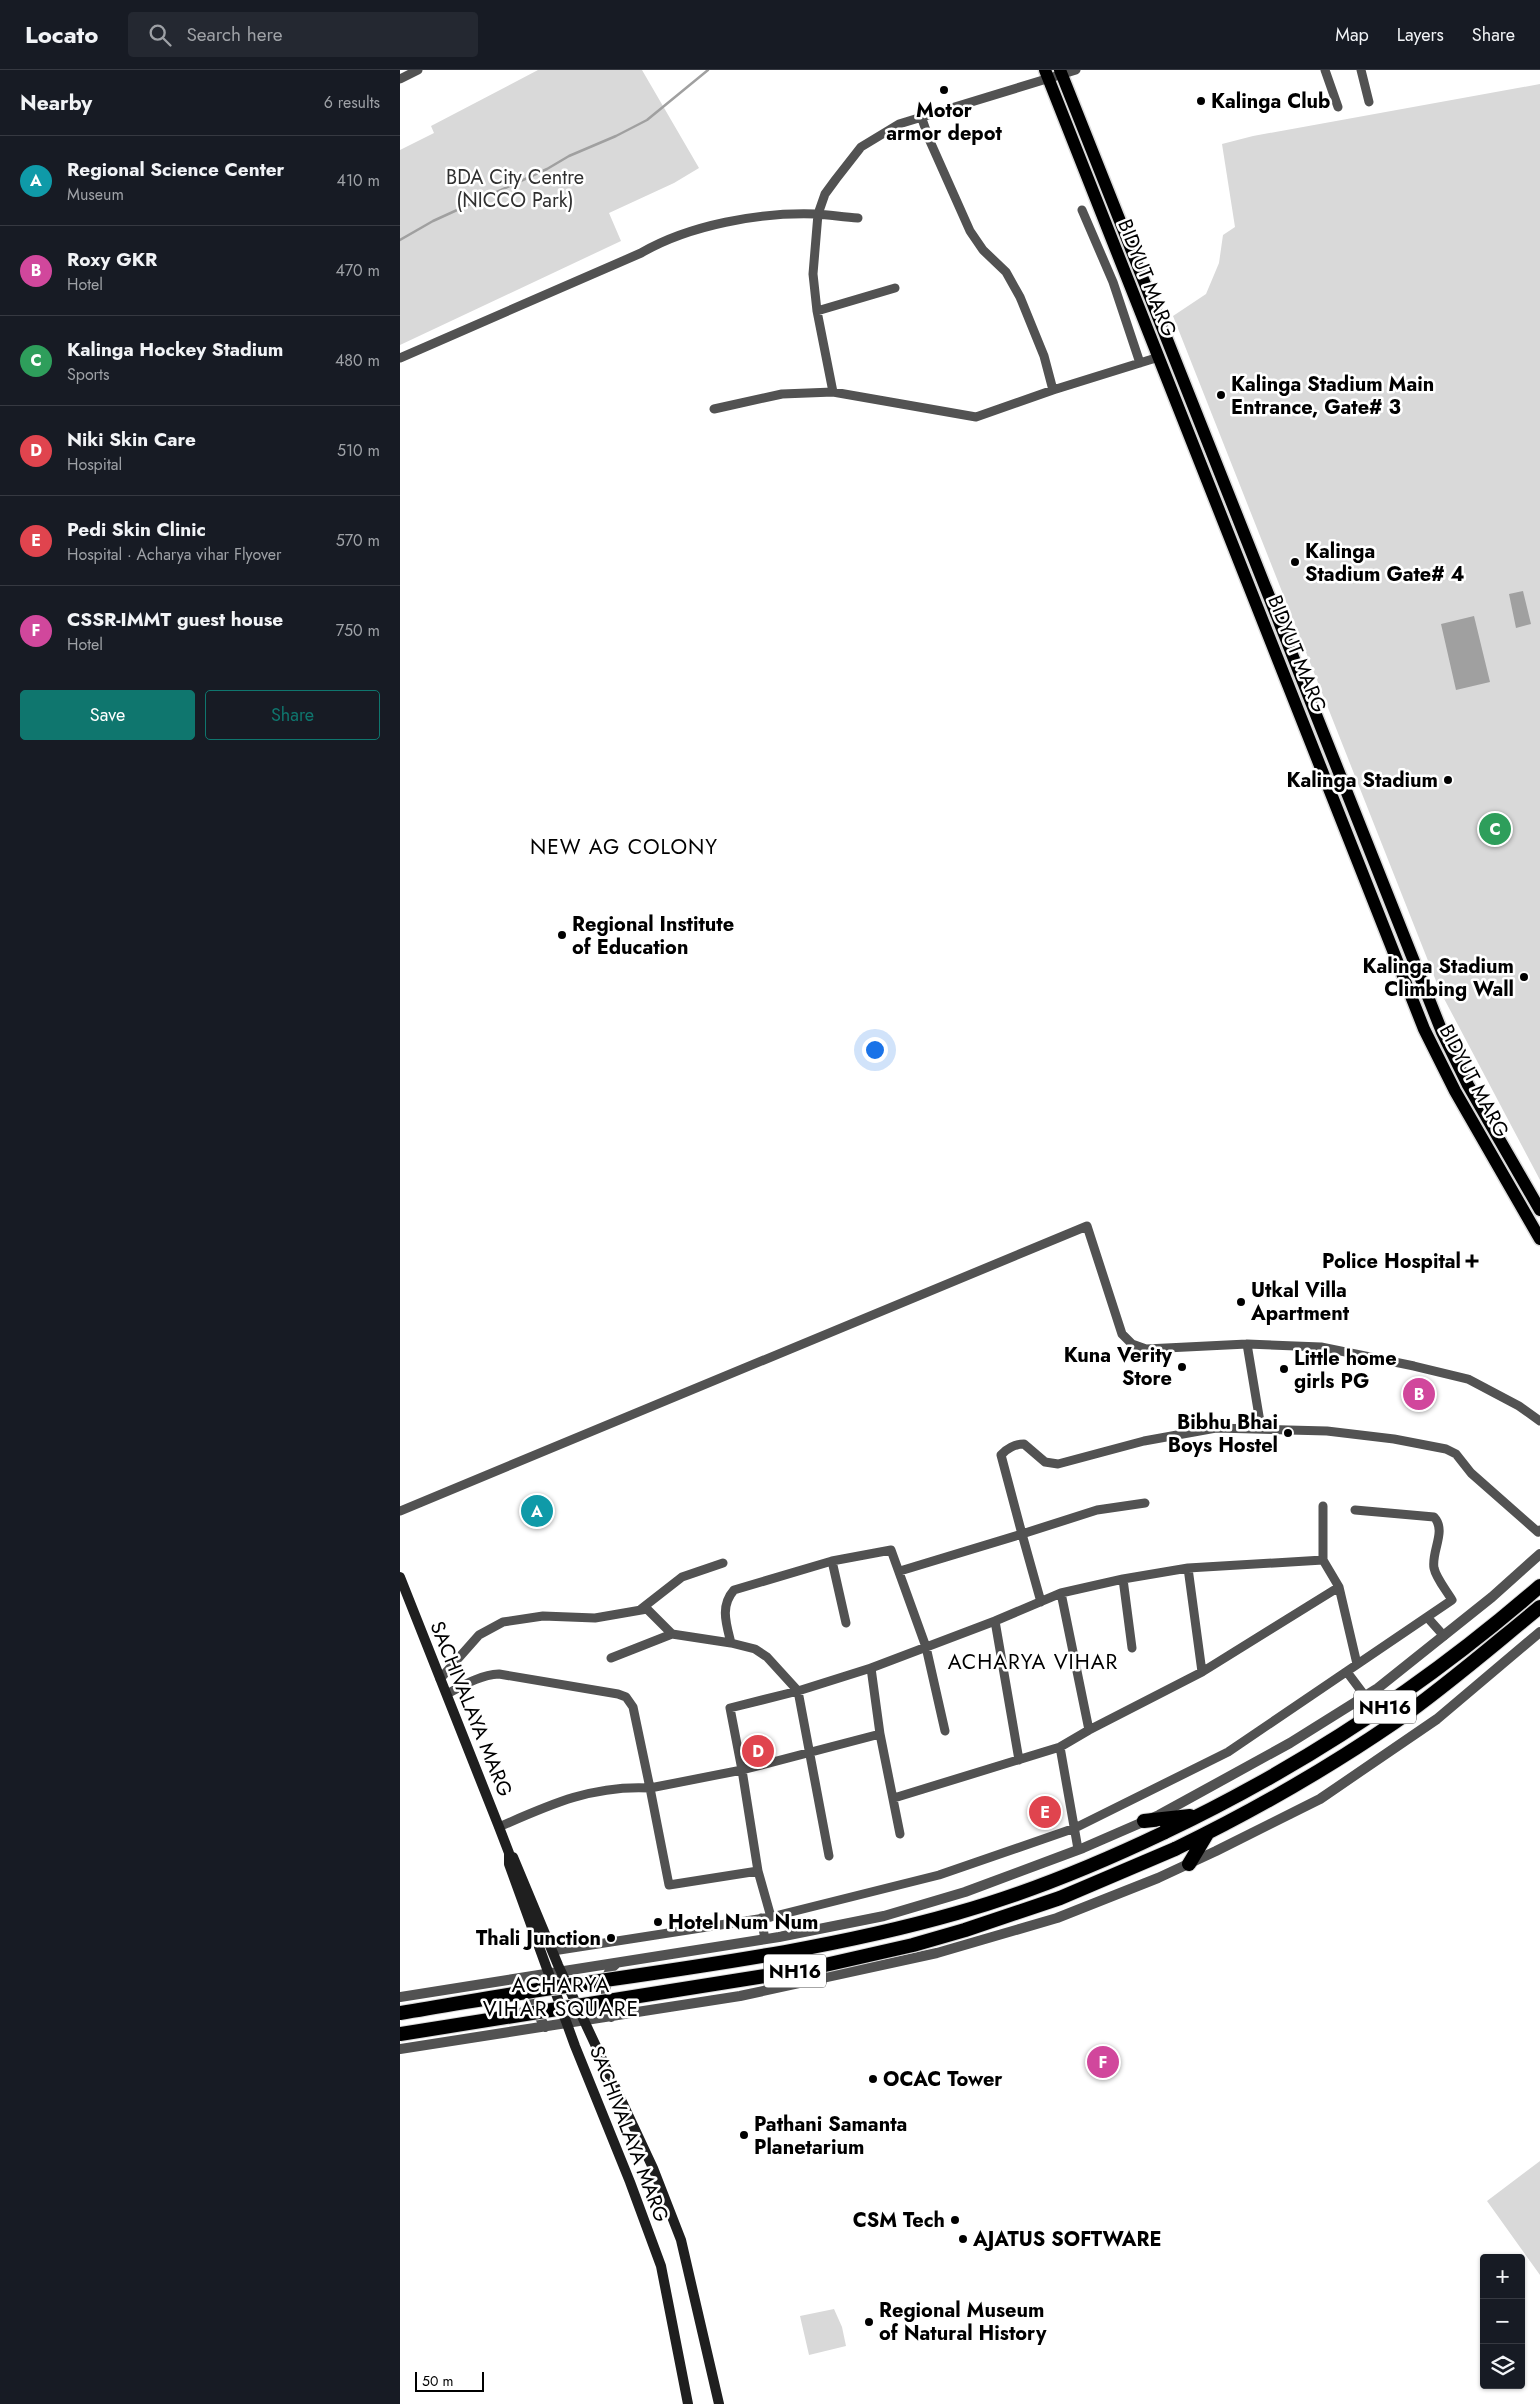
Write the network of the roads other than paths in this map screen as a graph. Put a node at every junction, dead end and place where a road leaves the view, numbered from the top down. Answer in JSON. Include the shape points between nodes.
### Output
{"nodes":[{"id":1,"x":418,"y":70,"type":"edge"},
{"id":2,"x":1076,"y":70,"type":"edge"},
{"id":3,"x":1326,"y":70,"type":"edge"},
{"id":4,"x":1361,"y":70,"type":"edge"},
{"id":5,"x":1061,"y":72,"type":"edge"},
{"id":6,"x":1047,"y":75,"type":"edge"},
{"id":7,"x":400,"y":78,"type":"edge"},
{"id":8,"x":1369,"y":102,"type":"dead end"},
{"id":9,"x":1338,"y":107,"type":"dead end"},
{"id":10,"x":921,"y":116,"type":"junction"},
{"id":11,"x":1082,"y":210,"type":"dead end"},
{"id":12,"x":818,"y":214,"type":"junction"},
{"id":13,"x":858,"y":218,"type":"dead end"},
{"id":14,"x":895,"y":288,"type":"dead end"},
{"id":15,"x":817,"y":311,"type":"junction"},
{"id":16,"x":1159,"y":357,"type":"junction"},
{"id":17,"x":400,"y":358,"type":"edge"},
{"id":18,"x":1140,"y":363,"type":"junction"},
{"id":19,"x":1053,"y":390,"type":"junction"},
{"id":20,"x":833,"y":392,"type":"junction"},
{"id":21,"x":714,"y":409,"type":"dead end"},
{"id":22,"x":1540,"y":1210,"type":"edge"},
{"id":23,"x":1540,"y":1239,"type":"edge"},
{"id":24,"x":1247,"y":1344,"type":"junction"},
{"id":25,"x":1540,"y":1421,"type":"edge"},
{"id":26,"x":1261,"y":1428,"type":"junction"},
{"id":27,"x":1145,"y":1503,"type":"dead end"},
{"id":28,"x":1323,"y":1506,"type":"dead end"},
{"id":29,"x":1355,"y":1510,"type":"dead end"},
{"id":30,"x":400,"y":1511,"type":"edge"},
{"id":31,"x":1540,"y":1530,"type":"edge"},
{"id":32,"x":1022,"y":1534,"type":"junction"},
{"id":33,"x":1540,"y":1554,"type":"edge"},
{"id":34,"x":1323,"y":1560,"type":"junction"},
{"id":35,"x":832,"y":1561,"type":"junction"},
{"id":36,"x":723,"y":1563,"type":"dead end"},
{"id":37,"x":1188,"y":1568,"type":"junction"},
{"id":38,"x":900,"y":1571,"type":"junction"},
{"id":39,"x":400,"y":1577,"type":"edge"},
{"id":40,"x":1123,"y":1578,"type":"junction"},
{"id":41,"x":1540,"y":1586,"type":"edge"},
{"id":42,"x":1339,"y":1587,"type":"junction"},
{"id":43,"x":1060,"y":1593,"type":"junction"},
{"id":44,"x":1041,"y":1602,"type":"junction"},
{"id":45,"x":1540,"y":1607,"type":"edge"},
{"id":46,"x":641,"y":1609,"type":"junction"},
{"id":47,"x":1427,"y":1617,"type":"junction"},
{"id":48,"x":995,"y":1621,"type":"junction"},
{"id":49,"x":846,"y":1624,"type":"dead end"},
{"id":50,"x":1540,"y":1632,"type":"edge"},
{"id":51,"x":672,"y":1634,"type":"junction"},
{"id":52,"x":1444,"y":1636,"type":"junction"},
{"id":53,"x":731,"y":1643,"type":"junction"},
{"id":54,"x":926,"y":1647,"type":"junction"},
{"id":55,"x":1132,"y":1648,"type":"dead end"},
{"id":56,"x":611,"y":1658,"type":"dead end"},
{"id":57,"x":1357,"y":1664,"type":"junction"},
{"id":58,"x":871,"y":1668,"type":"junction"},
{"id":59,"x":1202,"y":1672,"type":"junction"},
{"id":60,"x":1347,"y":1672,"type":"junction"},
{"id":61,"x":440,"y":1679,"type":"junction"},
{"id":62,"x":798,"y":1691,"type":"junction"},
{"id":63,"x":447,"y":1694,"type":"junction"},
{"id":64,"x":1365,"y":1696,"type":"junction"},
{"id":65,"x":1089,"y":1730,"type":"junction"},
{"id":66,"x":945,"y":1731,"type":"dead end"},
{"id":67,"x":880,"y":1734,"type":"junction"},
{"id":68,"x":1060,"y":1747,"type":"junction"},
{"id":69,"x":808,"y":1753,"type":"junction"},
{"id":70,"x":1019,"y":1760,"type":"junction"},
{"id":71,"x":742,"y":1770,"type":"junction"},
{"id":72,"x":650,"y":1788,"type":"junction"},
{"id":73,"x":894,"y":1798,"type":"junction"},
{"id":74,"x":1202,"y":1815,"type":"junction"},
{"id":75,"x":1144,"y":1821,"type":"junction"},
{"id":76,"x":500,"y":1827,"type":"junction"},
{"id":77,"x":1075,"y":1828,"type":"junction"},
{"id":78,"x":1208,"y":1833,"type":"junction"},
{"id":79,"x":900,"y":1834,"type":"dead end"},
{"id":80,"x":1078,"y":1849,"type":"junction"},
{"id":81,"x":509,"y":1854,"type":"junction"},
{"id":82,"x":828,"y":1856,"type":"dead end"},
{"id":83,"x":1189,"y":1864,"type":"junction"},
{"id":84,"x":758,"y":1872,"type":"junction"},
{"id":85,"x":771,"y":1917,"type":"junction"},
{"id":86,"x":761,"y":1918,"type":"junction"},
{"id":87,"x":765,"y":1939,"type":"junction"},
{"id":88,"x":553,"y":1951,"type":"junction"},
{"id":89,"x":618,"y":1962,"type":"junction"},
{"id":90,"x":562,"y":1972,"type":"junction"},
{"id":91,"x":549,"y":1974,"type":"junction"},
{"id":92,"x":516,"y":1978,"type":"junction"},
{"id":93,"x":400,"y":1997,"type":"edge"},
{"id":94,"x":400,"y":2013,"type":"edge"},
{"id":95,"x":611,"y":2017,"type":"junction"},
{"id":96,"x":585,"y":2021,"type":"junction"},
{"id":97,"x":568,"y":2024,"type":"junction"},
{"id":98,"x":545,"y":2027,"type":"junction"},
{"id":99,"x":400,"y":2034,"type":"edge"},
{"id":100,"x":400,"y":2049,"type":"edge"},
{"id":101,"x":688,"y":2404,"type":"edge"},
{"id":102,"x":719,"y":2404,"type":"edge"}],
"edges":[{"from":1,"to":7,"type":"street"},
{"from":2,"to":5,"type":"street"},
{"from":3,"to":9,"type":"street"},
{"from":4,"to":8,"type":"street"},
{"from":5,"to":6,"type":"street"},
{"from":5,"to":22,"type":"main road","name":"BIDYUT MARG","via":[[1442,1032],[1468,1085]]},
{"from":6,"to":10,"type":"street"},
{"from":6,"to":16,"type":"main road","name":"BIDYUT MARG"},
{"from":10,"to":12,"type":"street","via":[[899,124],[860,147],[825,194]]},
{"from":10,"to":19,"type":"street","via":[[928,139],[970,231],[983,250],[1006,272],[1016,289],[1044,356]]},
{"from":11,"to":18,"type":"street","via":[[1113,282]]},
{"from":12,"to":13,"type":"street"},
{"from":12,"to":15,"type":"street","via":[[813,274]]},
{"from":12,"to":17,"type":"street","via":[[767,216],[681,234]]},
{"from":14,"to":15,"type":"street"},
{"from":15,"to":20,"type":"street"},
{"from":16,"to":18,"type":"street"},
{"from":16,"to":23,"type":"main road","name":"BIDYUT MARG","via":[[1424,1028],[1455,1092]]},
{"from":18,"to":19,"type":"street"},
{"from":19,"to":20,"type":"street","via":[[976,417]]},
{"from":20,"to":21,"type":"street","via":[[782,394]]},
{"from":24,"to":25,"type":"street","via":[[1320,1347],[1468,1379]]},
{"from":24,"to":26,"type":"street"},
{"from":24,"to":30,"type":"street","via":[[1158,1350],[1132,1344],[1122,1334],[1087,1226]]},
{"from":26,"to":31,"type":"street","via":[[1336,1432],[1446,1449],[1456,1454],[1471,1473],[1524,1521],[1538,1532]]},
{"from":26,"to":32,"type":"street","via":[[1216,1428],[1182,1433],[1058,1464],[1046,1462],[1028,1445],[1018,1444],[1004,1451],[1001,1460]]},
{"from":27,"to":32,"type":"street","via":[[1097,1510]]},
{"from":28,"to":34,"type":"street"},
{"from":29,"to":47,"type":"street","via":[[1428,1515],[1438,1522],[1440,1529],[1434,1570],[1452,1600]]},
{"from":32,"to":38,"type":"street"},
{"from":32,"to":44,"type":"street"},
{"from":33,"to":52,"type":"street"},
{"from":34,"to":37,"type":"street"},
{"from":34,"to":42,"type":"street"},
{"from":35,"to":38,"type":"street","via":[[891,1550]]},
{"from":35,"to":49,"type":"street"},
{"from":35,"to":53,"type":"street","via":[[734,1590],[725,1604]]},
{"from":36,"to":46,"type":"street","via":[[682,1577]]},
{"from":37,"to":40,"type":"street"},
{"from":37,"to":59,"type":"street"},
{"from":38,"to":54,"type":"street"},
{"from":39,"to":61,"type":"main road","name":"SACHIVALAYA MARG"},
{"from":40,"to":43,"type":"street"},
{"from":40,"to":55,"type":"street"},
{"from":41,"to":74,"type":"highway","number":"NH16","via":[[1384,1708],[1259,1785]]},
{"from":42,"to":57,"type":"street"},
{"from":42,"to":59,"type":"street"},
{"from":43,"to":44,"type":"street"},
{"from":43,"to":65,"type":"street"},
{"from":44,"to":48,"type":"street"},
{"from":45,"to":78,"type":"highway","number":"NH16","via":[[1395,1722],[1274,1797]]},
{"from":46,"to":51,"type":"street","via":[[653,1613]]},
{"from":46,"to":61,"type":"street","via":[[595,1618],[543,1616],[503,1622],[480,1635]]},
{"from":47,"to":52,"type":"street"},
{"from":47,"to":57,"type":"street"},
{"from":48,"to":54,"type":"street"},
{"from":48,"to":70,"type":"street"},
{"from":50,"to":83,"type":"street","via":[[1437,1719],[1374,1764],[1320,1799]]},
{"from":51,"to":53,"type":"street"},
{"from":51,"to":56,"type":"street"},
{"from":52,"to":64,"type":"street"},
{"from":53,"to":62,"type":"street","via":[[768,1657]]},
{"from":54,"to":58,"type":"street"},
{"from":54,"to":66,"type":"street"},
{"from":57,"to":60,"type":"street"},
{"from":58,"to":62,"type":"street"},
{"from":58,"to":67,"type":"street"},
{"from":59,"to":65,"type":"street"},
{"from":60,"to":64,"type":"street"},
{"from":60,"to":77,"type":"street","via":[[1228,1752]]},
{"from":61,"to":63,"type":"main road","name":"SACHIVALAYA MARG"},
{"from":62,"to":69,"type":"street"},
{"from":62,"to":71,"type":"street","via":[[730,1708]]},
{"from":63,"to":72,"type":"street","via":[[471,1681],[499,1674],[626,1697],[633,1707]]},
{"from":63,"to":76,"type":"main road","name":"SACHIVALAYA MARG"},
{"from":64,"to":75,"type":"street","via":[[1290,1743]]},
{"from":65,"to":68,"type":"street"},
{"from":67,"to":69,"type":"street"},
{"from":67,"to":73,"type":"street"},
{"from":68,"to":70,"type":"street"},
{"from":68,"to":77,"type":"street"},
{"from":69,"to":71,"type":"street"},
{"from":69,"to":82,"type":"street"},
{"from":70,"to":73,"type":"street"},
{"from":71,"to":72,"type":"street"},
{"from":71,"to":84,"type":"street"},
{"from":72,"to":76,"type":"street","via":[[590,1792]]},
{"from":72,"to":84,"type":"street","via":[[669,1885]]},
{"from":73,"to":79,"type":"street"},
{"from":74,"to":75,"type":"highway"},
{"from":74,"to":94,"type":"highway","number":"NH16","bridge":true,"via":[[1087,1868],[959,1913],[914,1925],[778,1953]]},
{"from":75,"to":80,"type":"street"},
{"from":76,"to":81,"type":"main road","name":"SACHIVALAYA MARG"},
{"from":77,"to":80,"type":"street"},
{"from":77,"to":85,"type":"street","via":[[939,1875]]},
{"from":78,"to":83,"type":"highway"},
{"from":78,"to":99,"type":"highway","number":"NH16","bridge":true,"via":[[1053,1901],[913,1945],[803,1970]]},
{"from":80,"to":87,"type":"street","via":[[965,1892],[884,1916]]},
{"from":81,"to":88,"type":"main road","name":"SACHIVALAYA MARG","via":[[515,1860]]},
{"from":81,"to":91,"type":"main road","name":"SACHIVALAYA MARG","via":[[509,1864]]},
{"from":83,"to":95,"type":"street","via":[[1046,1922],[937,1954],[740,1996]]},
{"from":84,"to":85,"type":"street"},
{"from":85,"to":86,"type":"street"},
{"from":86,"to":87,"type":"street"},
{"from":86,"to":88,"type":"street"},
{"from":87,"to":89,"type":"street"},
{"from":88,"to":90,"type":"main road","name":"SACHIVALAYA MARG"},
{"from":89,"to":90,"type":"street"},
{"from":89,"to":95,"type":"street","via":[[606,1975],[607,2005]]},
{"from":90,"to":91,"type":"street"},
{"from":90,"to":96,"type":"main road","name":"SACHIVALAYA MARG"},
{"from":91,"to":92,"type":"street"},
{"from":91,"to":97,"type":"main road","name":"SACHIVALAYA MARG"},
{"from":92,"to":93,"type":"street"},
{"from":92,"to":98,"type":"street"},
{"from":95,"to":96,"type":"street"},
{"from":96,"to":97,"type":"street"},
{"from":96,"to":102,"type":"main road","name":"SACHIVALAYA MARG","via":[[653,2168],[681,2240]]},
{"from":97,"to":98,"type":"street"},
{"from":97,"to":101,"type":"main road","name":"SACHIVALAYA MARG","via":[[661,2266]]},
{"from":98,"to":100,"type":"street"}]}
